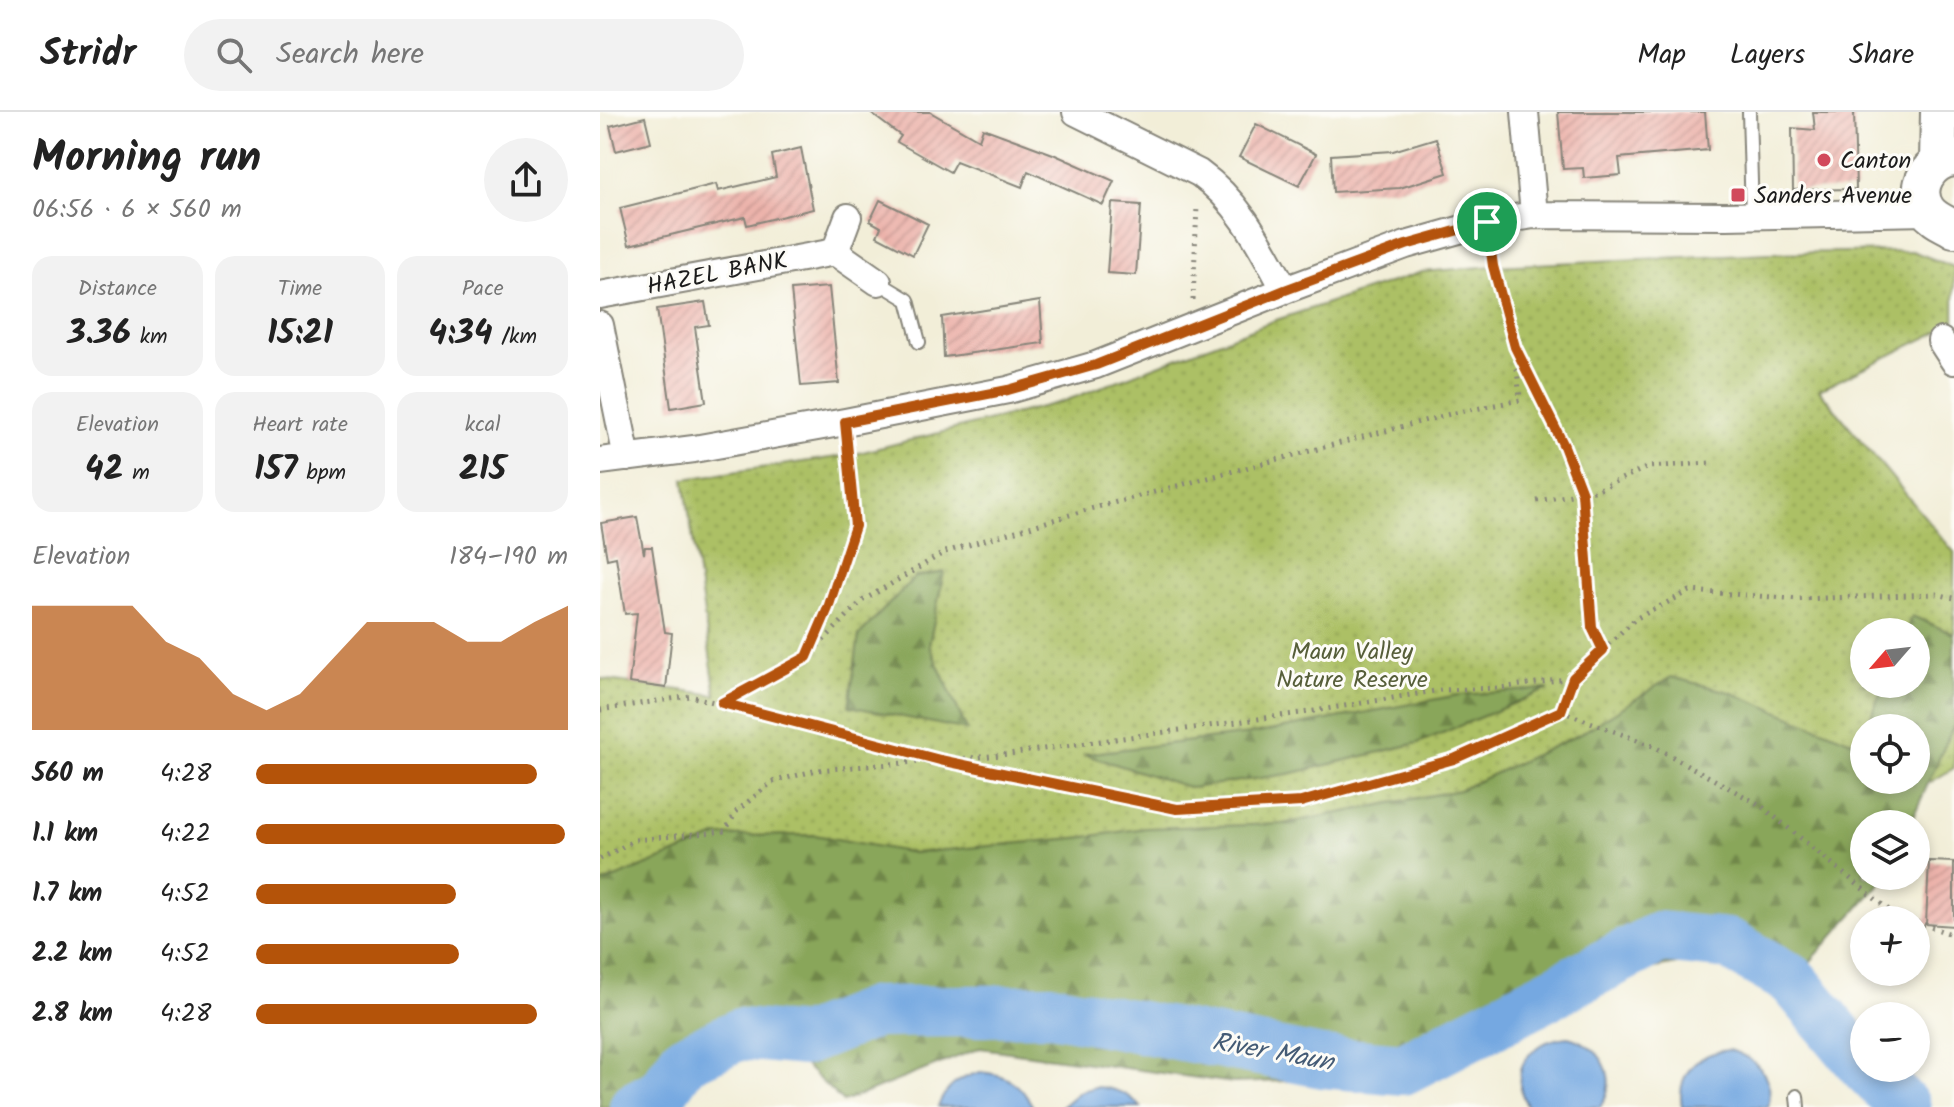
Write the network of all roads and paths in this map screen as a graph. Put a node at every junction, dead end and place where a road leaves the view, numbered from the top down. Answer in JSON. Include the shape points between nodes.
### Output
{"nodes":[{"id":1,"x":1076,"y":112,"type":"edge"},
{"id":2,"x":1525,"y":112,"type":"edge"},
{"id":3,"x":1749,"y":112,"type":"edge"},
{"id":4,"x":1939,"y":112,"type":"edge"},
{"id":5,"x":1950,"y":112,"type":"edge"},
{"id":6,"x":1954,"y":121,"type":"edge"},
{"id":7,"x":1199,"y":173,"type":"junction"},
{"id":8,"x":1942,"y":198,"type":"edge"},
{"id":9,"x":1534,"y":215,"type":"junction"},
{"id":10,"x":1752,"y":216,"type":"junction"},
{"id":11,"x":848,"y":217,"type":"dead end"},
{"id":12,"x":1487,"y":222,"type":"junction"},
{"id":13,"x":835,"y":252,"type":"junction"},
{"id":14,"x":878,"y":282,"type":"joint"},
{"id":15,"x":1285,"y":290,"type":"junction"},
{"id":16,"x":600,"y":295,"type":"edge"},
{"id":17,"x":600,"y":325,"type":"edge"},
{"id":18,"x":1191,"y":328,"type":"junction"},
{"id":19,"x":919,"y":342,"type":"dead end"},
{"id":20,"x":1515,"y":347,"type":"junction"},
{"id":21,"x":845,"y":422,"type":"junction"},
{"id":22,"x":627,"y":458,"type":"junction"},
{"id":23,"x":600,"y":461,"type":"edge"},
{"id":24,"x":1709,"y":463,"type":"dead end"},
{"id":25,"x":1582,"y":493,"type":"junction"},
{"id":26,"x":1537,"y":501,"type":"dead end"},
{"id":27,"x":1954,"y":598,"type":"edge"},
{"id":28,"x":1603,"y":650,"type":"junction"},
{"id":29,"x":807,"y":657,"type":"junction"},
{"id":30,"x":1573,"y":678,"type":"junction"},
{"id":31,"x":722,"y":703,"type":"junction"},
{"id":32,"x":600,"y":710,"type":"edge"},
{"id":33,"x":1561,"y":711,"type":"junction"},
{"id":34,"x":940,"y":760,"type":"junction"},
{"id":35,"x":600,"y":859,"type":"edge"},
{"id":36,"x":1884,"y":906,"type":"edge"},
{"id":37,"x":1930,"y":927,"type":"edge"},
{"id":38,"x":1954,"y":935,"type":"edge"}],
"edges":[{"from":1,"to":7,"type":"street"},
{"from":2,"to":9,"type":"street"},
{"from":3,"to":10,"type":"lane"},
{"from":4,"to":8,"type":"main road"},
{"from":5,"to":6,"type":"main road"},
{"from":7,"to":15,"type":"street","via":[[1249,224]]},
{"from":7,"to":18,"type":"path"},
{"from":8,"to":10,"type":"street","via":[[1890,212]]},
{"from":9,"to":10,"type":"street"},
{"from":9,"to":12,"type":"street"},
{"from":11,"to":13,"type":"street"},
{"from":12,"to":15,"type":"street","via":[[1406,245]]},
{"from":12,"to":20,"type":"path"},
{"from":13,"to":14,"type":"street"},
{"from":13,"to":16,"type":"street","name":"HAZEL BANK"},
{"from":14,"to":19,"type":"lane","via":[[908,300]]},
{"from":15,"to":18,"type":"street"},
{"from":17,"to":22,"type":"street"},
{"from":18,"to":21,"type":"street","via":[[1096,365],[1008,390]]},
{"from":20,"to":25,"type":"path"},
{"from":20,"to":29,"type":"path","via":[[1520,400],[1165,489],[945,552],[862,601]]},
{"from":21,"to":22,"type":"street"},
{"from":21,"to":29,"type":"path","via":[[855,526]]},
{"from":22,"to":23,"type":"street"},
{"from":24,"to":25,"type":"path","via":[[1648,467]]},
{"from":25,"to":26,"type":"path"},
{"from":25,"to":28,"type":"path","via":[[1592,627]]},
{"from":27,"to":28,"type":"path","via":[[1768,598],[1690,591],[1635,619]]},
{"from":28,"to":30,"type":"path"},
{"from":29,"to":31,"type":"path"},
{"from":30,"to":33,"type":"path"},
{"from":30,"to":34,"type":"path","via":[[1441,690]]},
{"from":31,"to":32,"type":"path","via":[[690,696]]},
{"from":31,"to":34,"type":"path"},
{"from":33,"to":34,"type":"path","via":[[1454,759],[1301,802],[1177,809]]},
{"from":33,"to":36,"type":"path","via":[[1653,746],[1760,805]]},
{"from":34,"to":35,"type":"path","via":[[817,770],[772,782],[737,811],[725,831],[635,840]]},
{"from":37,"to":38,"type":"path"}]}
